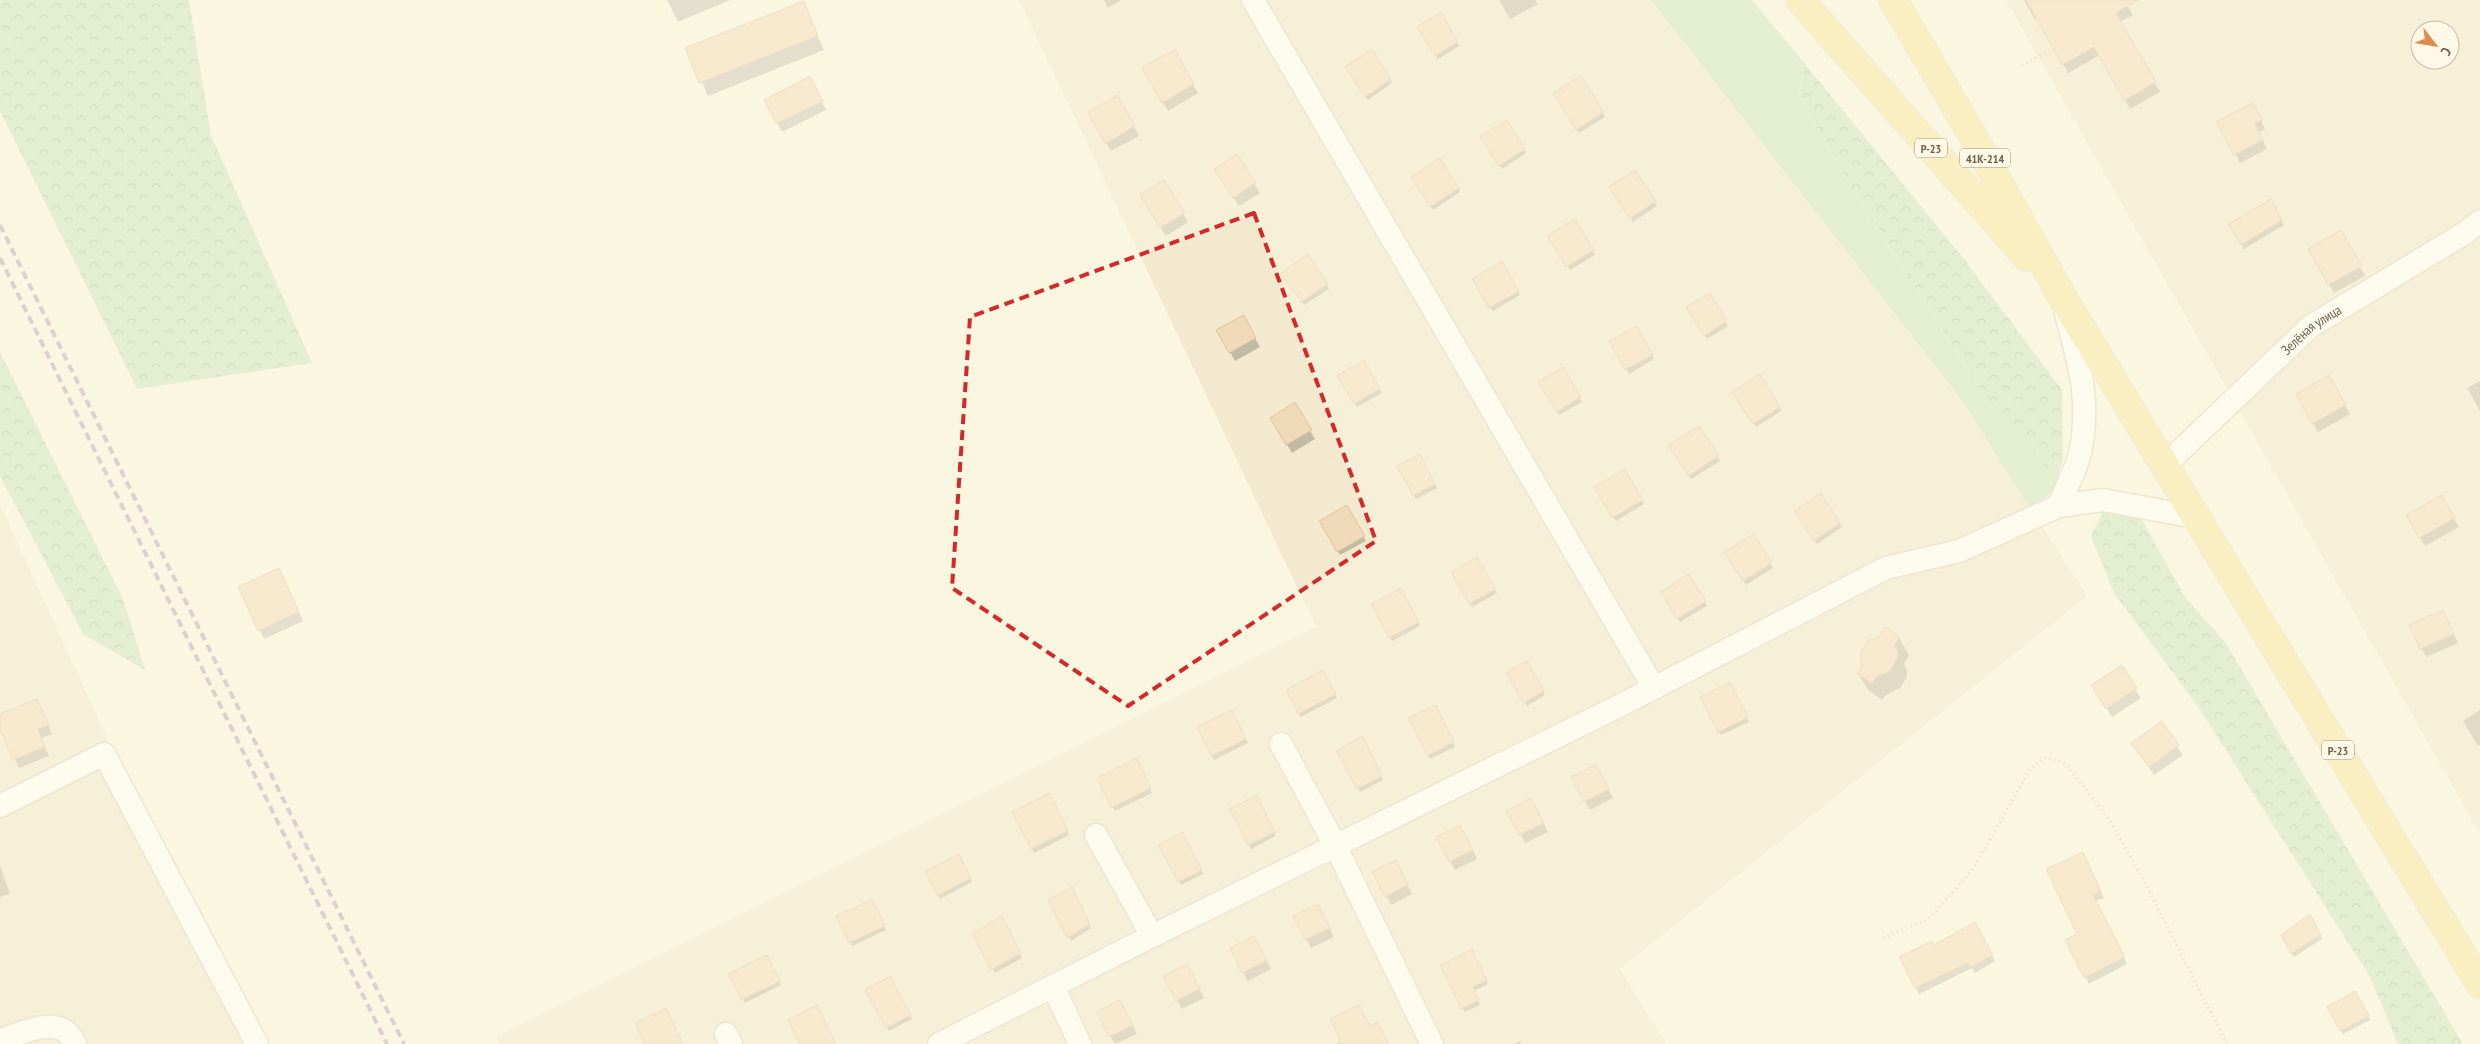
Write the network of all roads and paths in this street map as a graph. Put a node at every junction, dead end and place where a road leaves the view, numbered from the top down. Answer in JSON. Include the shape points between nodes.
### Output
{"nodes":[{"id":1,"x":1253,"y":0,"type":"edge"},
{"id":2,"x":1800,"y":0,"type":"edge"},
{"id":3,"x":1893,"y":0,"type":"edge"},
{"id":4,"x":2053,"y":48,"type":"dead end"},
{"id":5,"x":2022,"y":65,"type":"dead end"},
{"id":6,"x":2480,"y":221,"type":"edge"},
{"id":7,"x":2061,"y":295,"type":"junction"},
{"id":8,"x":2164,"y":466,"type":"junction"},
{"id":9,"x":2059,"y":506,"type":"junction"},
{"id":10,"x":2195,"y":517,"type":"junction"},
{"id":11,"x":1654,"y":688,"type":"junction"},
{"id":12,"x":1281,"y":744,"type":"dead end"},
{"id":13,"x":0,"y":806,"type":"edge"},
{"id":14,"x":1096,"y":835,"type":"dead end"},
{"id":15,"x":1335,"y":845,"type":"junction"},
{"id":16,"x":1152,"y":936,"type":"junction"},
{"id":17,"x":1883,"y":938,"type":"dead end"},
{"id":18,"x":2480,"y":984,"type":"edge"},
{"id":19,"x":1052,"y":986,"type":"junction"},
{"id":20,"x":0,"y":1040,"type":"edge"},
{"id":21,"x":75,"y":1044,"type":"edge"},
{"id":22,"x":257,"y":1044,"type":"edge"},
{"id":23,"x":939,"y":1044,"type":"edge"},
{"id":24,"x":1080,"y":1044,"type":"edge"},
{"id":25,"x":1432,"y":1044,"type":"edge"},
{"id":26,"x":2227,"y":1044,"type":"edge"}],
"edges":[{"from":1,"to":11,"type":"street"},
{"from":2,"to":7,"type":"main road","number":"Р-23"},
{"from":3,"to":7,"type":"main road","number":"41К-214"},
{"from":4,"to":5,"type":"path"},
{"from":6,"to":8,"type":"street","name":"Зелёная улица","via":[[2311,326]]},
{"from":7,"to":8,"type":"main road","number":"Р-23"},
{"from":7,"to":9,"type":"street","via":[[2083,377],[2085,417],[2079,454]]},
{"from":8,"to":10,"type":"main road","number":"Р-23"},
{"from":9,"to":10,"type":"street","via":[[2103,500]]},
{"from":9,"to":11,"type":"street","via":[[1960,551],[1886,568]]},
{"from":10,"to":18,"type":"main road","number":"Р-23"},
{"from":11,"to":15,"type":"street"},
{"from":12,"to":15,"type":"street"},
{"from":13,"to":22,"type":"street","via":[[104,754]]},
{"from":14,"to":16,"type":"street"},
{"from":15,"to":16,"type":"street"},
{"from":15,"to":25,"type":"street"},
{"from":16,"to":19,"type":"street"},
{"from":17,"to":26,"type":"path","via":[[1930,918],[1974,868],[2030,769],[2046,758],[2067,765],[2110,821],[2146,883]]},
{"from":19,"to":23,"type":"street"},
{"from":19,"to":24,"type":"street"},
{"from":20,"to":21,"type":"street","via":[[50,1025],[61,1028]]}]}
